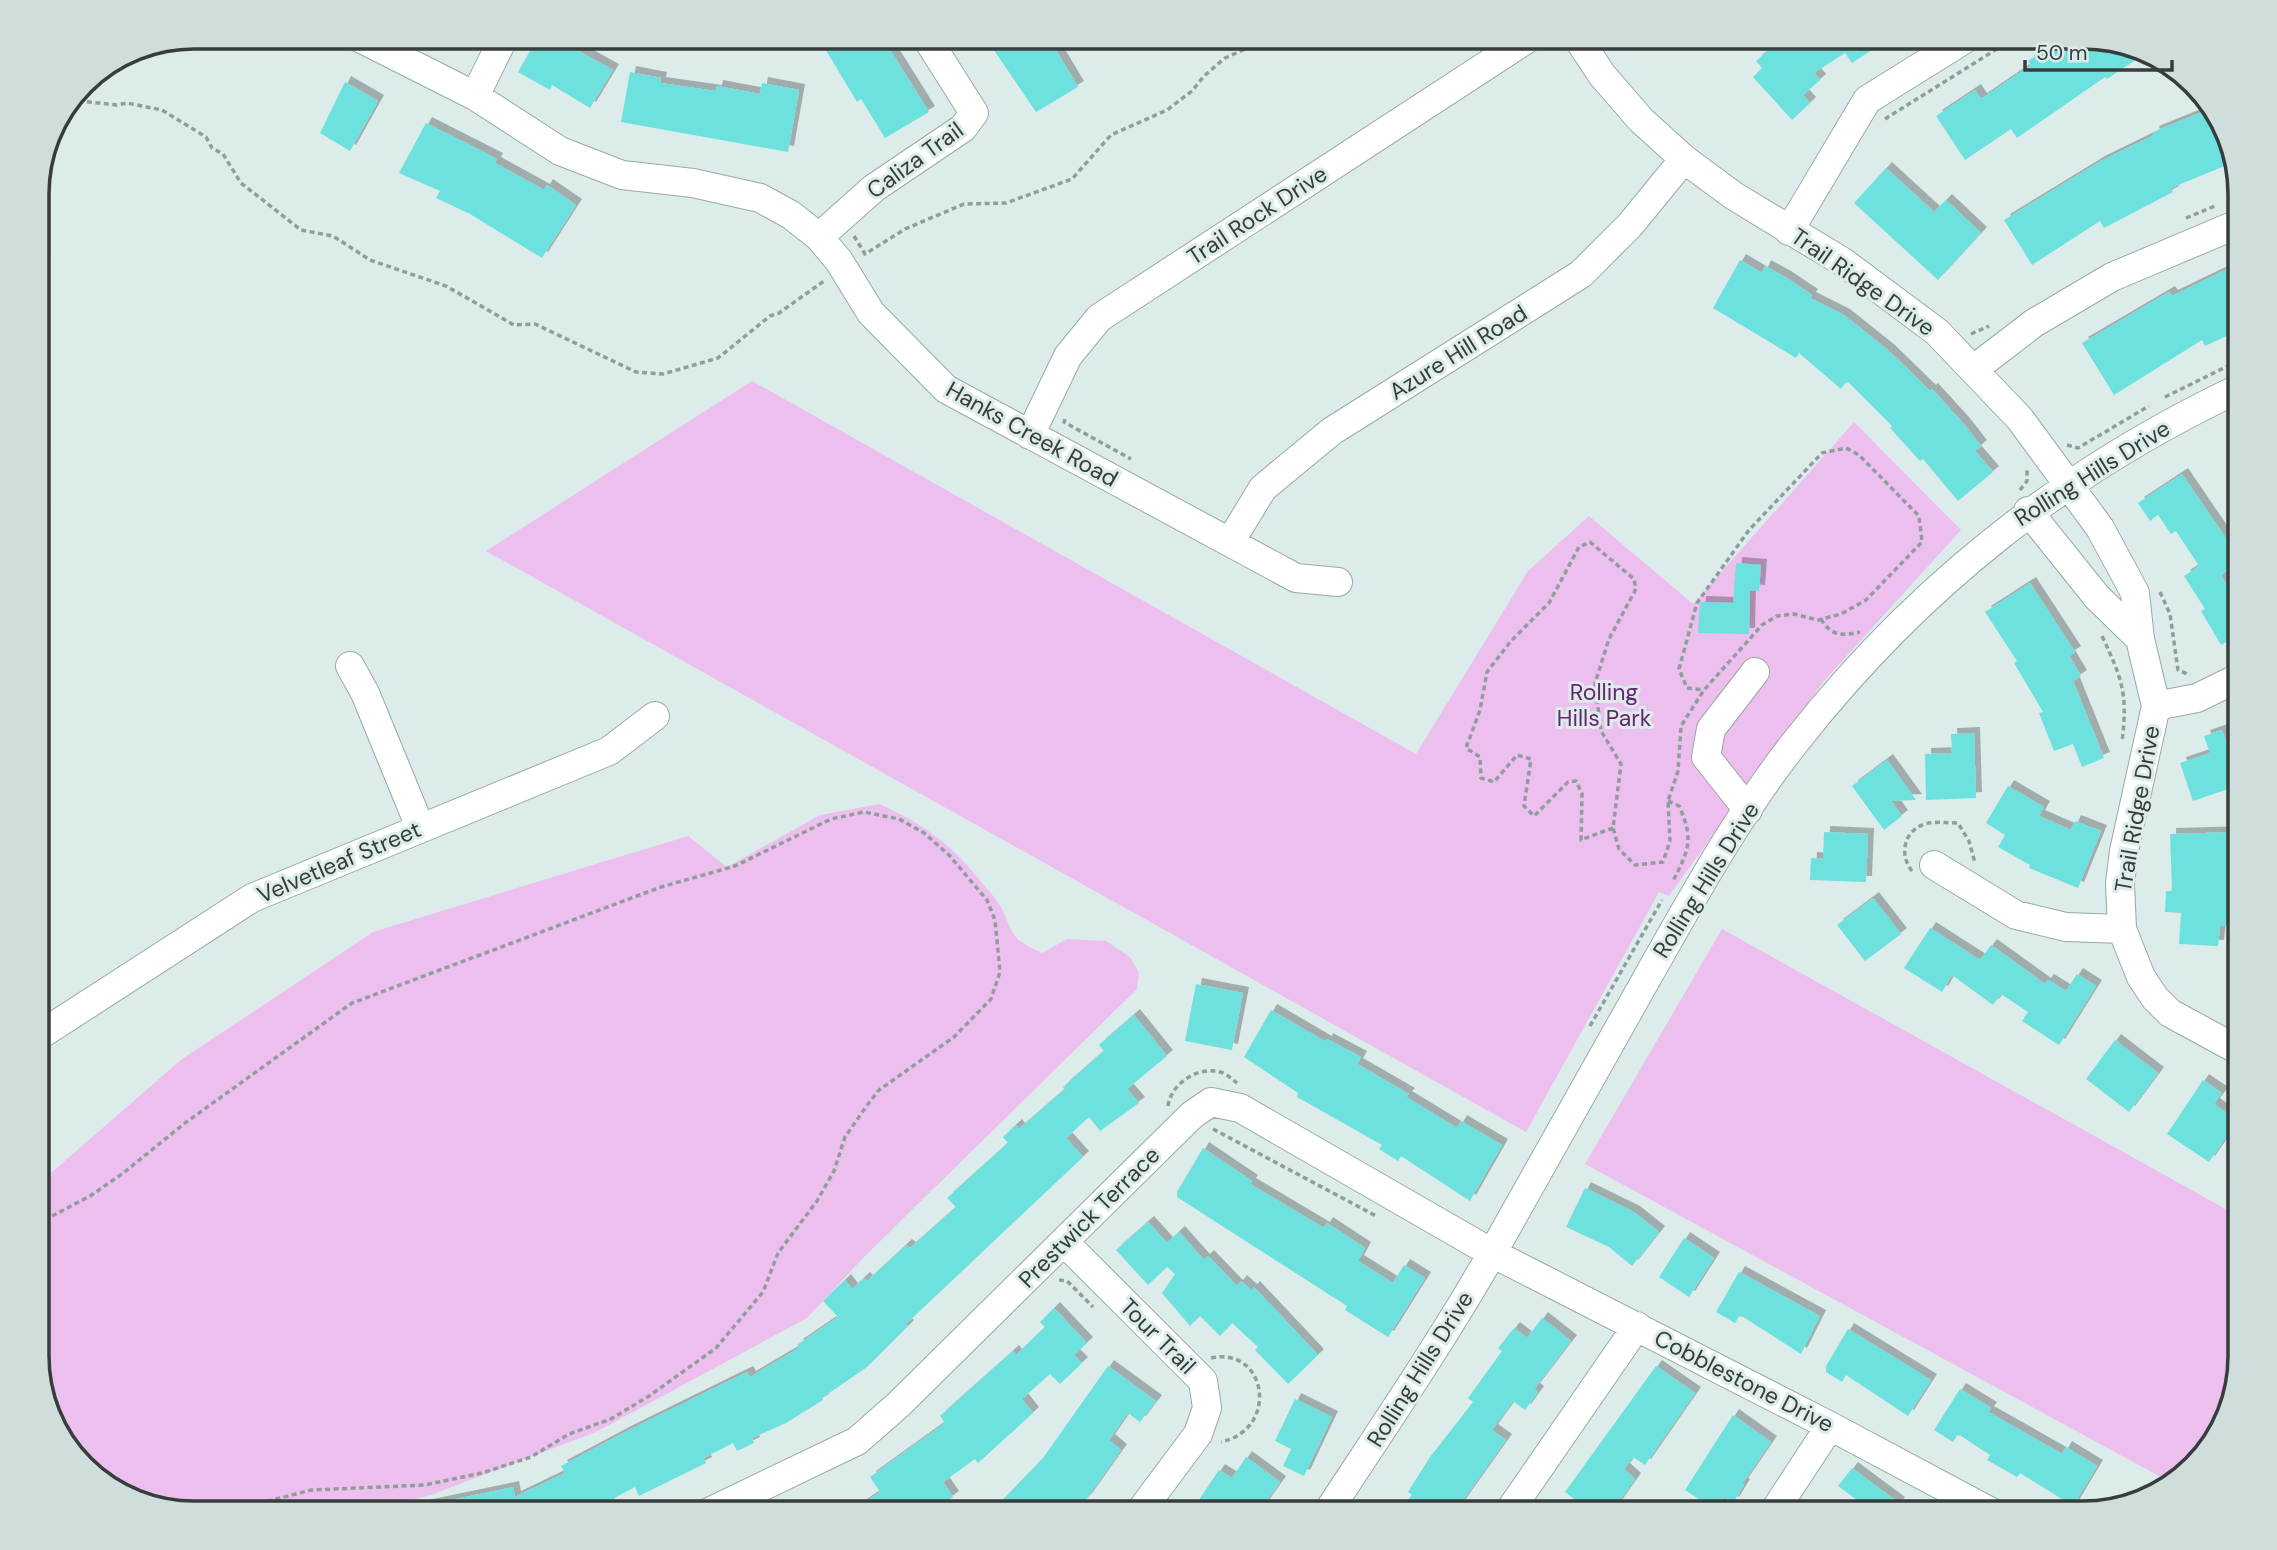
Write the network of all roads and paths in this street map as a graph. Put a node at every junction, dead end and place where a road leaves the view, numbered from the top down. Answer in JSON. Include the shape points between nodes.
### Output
{"nodes":[{"id":1,"x":382,"y":49,"type":"edge"},
{"id":2,"x":498,"y":49,"type":"edge"},
{"id":3,"x":934,"y":49,"type":"edge"},
{"id":4,"x":1245,"y":49,"type":"edge"},
{"id":5,"x":1512,"y":49,"type":"edge"},
{"id":6,"x":1585,"y":49,"type":"edge"},
{"id":7,"x":1949,"y":49,"type":"edge"},
{"id":8,"x":1997,"y":49,"type":"edge"},
{"id":9,"x":475,"y":96,"type":"junction"},
{"id":10,"x":83,"y":101,"type":"edge"},
{"id":11,"x":1878,"y":128,"type":"dead end"},
{"id":12,"x":1684,"y":159,"type":"junction"},
{"id":13,"x":2228,"y":228,"type":"edge"},
{"id":14,"x":1789,"y":231,"type":"junction"},
{"id":15,"x":853,"y":236,"type":"dead end"},
{"id":16,"x":819,"y":237,"type":"junction"},
{"id":17,"x":831,"y":276,"type":"dead end"},
{"id":18,"x":1974,"y":369,"type":"junction"},
{"id":19,"x":2228,"y":394,"type":"edge"},
{"id":20,"x":1069,"y":411,"type":"dead end"},
{"id":21,"x":1030,"y":435,"type":"junction"},
{"id":22,"x":1131,"y":459,"type":"dead end"},
{"id":23,"x":2027,"y":463,"type":"dead end"},
{"id":24,"x":2027,"y":474,"type":"dead end"},
{"id":25,"x":2068,"y":483,"type":"junction"},
{"id":26,"x":2028,"y":511,"type":"junction"},
{"id":27,"x":1230,"y":542,"type":"junction"},
{"id":28,"x":1338,"y":582,"type":"dead end"},
{"id":29,"x":2169,"y":614,"type":"dead end"},
{"id":30,"x":2101,"y":633,"type":"dead end"},
{"id":31,"x":2140,"y":639,"type":"junction"},
{"id":32,"x":350,"y":666,"type":"dead end"},
{"id":33,"x":2178,"y":670,"type":"dead end"},
{"id":34,"x":1755,"y":672,"type":"dead end"},
{"id":35,"x":2228,"y":683,"type":"edge"},
{"id":36,"x":1704,"y":691,"type":"junction"},
{"id":37,"x":2156,"y":706,"type":"junction"},
{"id":38,"x":655,"y":716,"type":"dead end"},
{"id":39,"x":2121,"y":748,"type":"dead end"},
{"id":40,"x":1668,"y":801,"type":"junction"},
{"id":41,"x":1748,"y":810,"type":"junction"},
{"id":42,"x":1939,"y":822,"type":"dead end"},
{"id":43,"x":420,"y":827,"type":"junction"},
{"id":44,"x":1613,"y":828,"type":"junction"},
{"id":45,"x":1934,"y":865,"type":"dead end"},
{"id":46,"x":1980,"y":868,"type":"dead end"},
{"id":47,"x":2122,"y":929,"type":"junction"},
{"id":48,"x":49,"y":1029,"type":"edge"},
{"id":49,"x":1584,"y":1038,"type":"dead end"},
{"id":50,"x":2228,"y":1045,"type":"edge"},
{"id":51,"x":1203,"y":1138,"type":"dead end"},
{"id":52,"x":1379,"y":1217,"type":"dead end"},
{"id":53,"x":49,"y":1218,"type":"edge"},
{"id":54,"x":1064,"y":1242,"type":"junction"},
{"id":55,"x":1492,"y":1253,"type":"junction"},
{"id":56,"x":1059,"y":1280,"type":"dead end"},
{"id":57,"x":1094,"y":1308,"type":"dead end"},
{"id":58,"x":1637,"y":1326,"type":"junction"},
{"id":59,"x":1830,"y":1426,"type":"junction"},
{"id":60,"x":269,"y":1501,"type":"edge"},
{"id":61,"x":732,"y":1501,"type":"edge"},
{"id":62,"x":1148,"y":1501,"type":"edge"},
{"id":63,"x":1335,"y":1501,"type":"edge"},
{"id":64,"x":1516,"y":1501,"type":"edge"},
{"id":65,"x":1781,"y":1501,"type":"edge"},
{"id":66,"x":1971,"y":1501,"type":"edge"}],
"edges":[{"from":1,"to":9,"type":"street","name":"Hanks Creek Road"},
{"from":2,"to":9,"type":"street"},
{"from":3,"to":16,"type":"street","name":"Caliza Trail","via":[[974,113],[963,128],[874,188]]},
{"from":4,"to":15,"type":"path","via":[[1225,58],[1167,110],[1111,135],[1072,179],[1006,203],[964,204],[905,229],[865,254]]},
{"from":5,"to":21,"type":"street","name":"Trail Rock Drive","via":[[1099,318],[1068,356]]},
{"from":6,"to":12,"type":"street","name":"Trail Ridge Drive","via":[[1641,120]]},
{"from":7,"to":14,"type":"street","via":[[1867,100]]},
{"from":8,"to":11,"type":"path","via":[[1885,119]]},
{"from":9,"to":16,"type":"street","name":"Hanks Creek Road","via":[[561,151],[622,174],[760,198]]},
{"from":10,"to":17,"type":"path","via":[[162,110],[205,137],[223,154],[241,183],[301,230],[333,236],[370,260],[446,286],[514,325],[535,324],[636,372],[663,374],[718,358]]},
{"from":12,"to":14,"type":"street","name":"Trail Ridge Drive"},
{"from":12,"to":27,"type":"street","name":"Azure Hill Road","via":[[1630,225],[1581,274],[1332,431],[1263,488]]},
{"from":13,"to":18,"type":"street","via":[[2112,277],[2035,323]]},
{"from":14,"to":18,"type":"street","name":"Trail Ridge Drive","via":[[1889,295],[1937,332]]},
{"from":16,"to":21,"type":"street","name":"Hanks Creek Road","via":[[871,313],[946,389]]},
{"from":18,"to":25,"type":"street","name":"Trail Ridge Drive","via":[[2020,419]]},
{"from":19,"to":25,"type":"street","name":"Rolling Hills Drive"},
{"from":20,"to":22,"type":"path","via":[[1064,422]]},
{"from":21,"to":27,"type":"street","name":"Hanks Creek Road"},
{"from":23,"to":24,"type":"path"},
{"from":25,"to":26,"type":"street","name":"Rolling Hills Drive"},
{"from":25,"to":31,"type":"street","name":"Trail Ridge Drive","via":[[2100,528],[2135,593]]},
{"from":26,"to":31,"type":"street","via":[[2097,597]]},
{"from":26,"to":41,"type":"street","name":"Rolling Hills Drive","via":[[1930,595],[1865,661],[1796,740]]},
{"from":27,"to":28,"type":"street","name":"Hanks Creek Road","via":[[1296,578]]},
{"from":29,"to":33,"type":"path"},
{"from":30,"to":39,"type":"path","via":[[2122,677],[2127,706]]},
{"from":31,"to":37,"type":"street","name":"Trail Ridge Drive"},
{"from":32,"to":43,"type":"street"},
{"from":34,"to":41,"type":"street","via":[[1710,729],[1706,757]]},
{"from":35,"to":37,"type":"street","via":[[2197,698]]},
{"from":36,"to":36,"type":"path","via":[[1762,625],[1777,616],[1794,614],[1818,620],[1841,614],[1866,600],[1922,542],[1919,516],[1859,455],[1846,448],[1822,453],[1749,530],[1697,603],[1679,668],[1687,688]]},
{"from":36,"to":40,"type":"path","via":[[1681,726],[1678,771]]},
{"from":37,"to":47,"type":"street","name":"Trail Ridge Drive","via":[[2124,852]]},
{"from":38,"to":43,"type":"street","name":"Velvetleaf Street","via":[[609,751]]},
{"from":40,"to":44,"type":"path","via":[[1670,841],[1663,862],[1635,865],[1619,849]]},
{"from":40,"to":49,"type":"path","via":[[1679,806],[1687,824],[1689,849]]},
{"from":41,"to":55,"type":"street","name":"Rolling Hills Drive","via":[[1681,918]]},
{"from":42,"to":46,"type":"path","via":[[1958,823]]},
{"from":43,"to":48,"type":"street","name":"Velvetleaf Street","via":[[252,898]]},
{"from":44,"to":44,"type":"path","via":[[1621,764],[1601,731],[1595,683],[1609,639],[1636,589],[1634,579],[1590,542],[1579,547],[1549,603],[1487,672],[1466,748],[1480,757],[1481,778],[1494,782],[1517,755],[1531,759],[1524,806],[1534,816],[1568,782],[1576,781],[1582,794],[1581,840]]},
{"from":45,"to":47,"type":"street","via":[[2016,915],[2066,927]]},
{"from":47,"to":50,"type":"street","name":"Trail Ridge Drive","via":[[2141,977],[2155,998],[2169,1013]]},
{"from":51,"to":52,"type":"path","via":[[1213,1129]]},
{"from":53,"to":60,"type":"path","via":[[122,1174],[352,1003],[661,887],[735,866],[831,819],[864,812],[899,819],[949,855],[987,900],[995,920],[1000,972],[991,999],[963,1029],[879,1090],[845,1137],[834,1171],[817,1200],[778,1253],[763,1292],[716,1348],[611,1419],[569,1434],[530,1457],[425,1485],[312,1490]]},
{"from":54,"to":55,"type":"street","name":"Prestwick Terrace","via":[[1192,1115],[1211,1102],[1240,1108]]},
{"from":54,"to":61,"type":"street","name":"Prestwick Terrace","via":[[857,1441]]},
{"from":54,"to":62,"type":"street","name":"Tour Trail","via":[[1202,1381],[1207,1408],[1198,1434]]},
{"from":55,"to":58,"type":"street","name":"Cobblestone Drive"},
{"from":55,"to":63,"type":"street","name":"Rolling Hills Drive","via":[[1442,1339]]},
{"from":56,"to":57,"type":"path","via":[[1067,1281]]},
{"from":58,"to":59,"type":"street","name":"Cobblestone Drive"},
{"from":58,"to":64,"type":"street"},
{"from":59,"to":65,"type":"street"},
{"from":59,"to":66,"type":"street","name":"Cobblestone Drive"}]}
